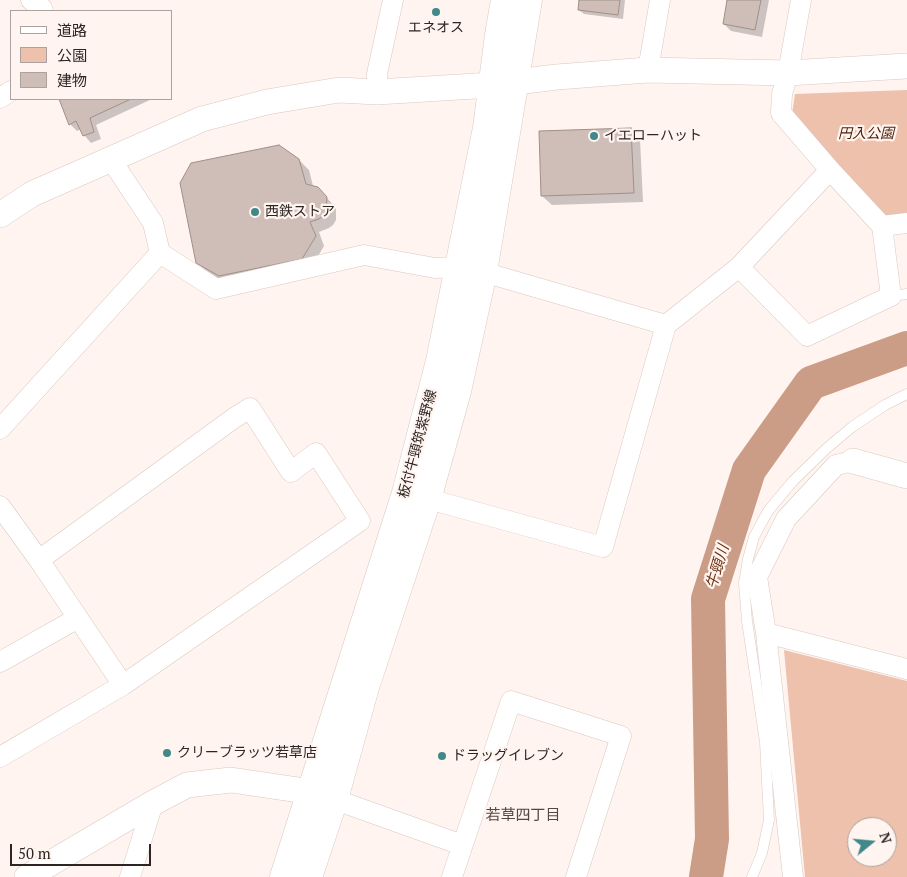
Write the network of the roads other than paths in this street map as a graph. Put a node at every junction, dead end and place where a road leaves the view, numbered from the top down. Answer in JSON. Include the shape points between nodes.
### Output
{"nodes":[{"id":1,"x":31,"y":0,"type":"edge"},
{"id":2,"x":393,"y":0,"type":"edge"},
{"id":3,"x":505,"y":0,"type":"edge"},
{"id":4,"x":528,"y":0,"type":"edge"},
{"id":5,"x":660,"y":0,"type":"edge"},
{"id":6,"x":801,"y":0,"type":"edge"},
{"id":7,"x":43,"y":10,"type":"edge"},
{"id":8,"x":907,"y":66,"type":"edge"},
{"id":9,"x":648,"y":70,"type":"junction"},
{"id":10,"x":788,"y":73,"type":"junction"},
{"id":11,"x":503,"y":84,"type":"junction"},
{"id":12,"x":377,"y":92,"type":"junction"},
{"id":13,"x":110,"y":158,"type":"junction"},
{"id":14,"x":830,"y":170,"type":"junction"},
{"id":15,"x":0,"y":215,"type":"edge"},
{"id":16,"x":907,"y":223,"type":"edge"},
{"id":17,"x":882,"y":226,"type":"junction"},
{"id":18,"x":160,"y":253,"type":"junction"},
{"id":19,"x":739,"y":267,"type":"junction"},
{"id":20,"x":470,"y":270,"type":"junction"},
{"id":21,"x":899,"y":295,"type":"edge"},
{"id":22,"x":666,"y":325,"type":"junction"},
{"id":23,"x":907,"y":394,"type":"edge"},
{"id":24,"x":0,"y":429,"type":"edge"},
{"id":25,"x":853,"y":461,"type":"joint"},
{"id":26,"x":907,"y":476,"type":"edge"},
{"id":27,"x":416,"y":496,"type":"junction"},
{"id":28,"x":0,"y":506,"type":"edge"},
{"id":29,"x":39,"y":560,"type":"junction"},
{"id":30,"x":78,"y":618,"type":"junction"},
{"id":31,"x":766,"y":633,"type":"junction"},
{"id":32,"x":0,"y":662,"type":"edge"},
{"id":33,"x":907,"y":669,"type":"edge"},
{"id":34,"x":123,"y":685,"type":"junction"},
{"id":35,"x":0,"y":757,"type":"edge"},
{"id":36,"x":323,"y":796,"type":"junction"},
{"id":37,"x":153,"y":803,"type":"junction"},
{"id":38,"x":462,"y":845,"type":"junction"},
{"id":39,"x":27,"y":877,"type":"edge"},
{"id":40,"x":130,"y":877,"type":"edge"},
{"id":41,"x":284,"y":877,"type":"edge"},
{"id":42,"x":308,"y":877,"type":"edge"},
{"id":43,"x":452,"y":877,"type":"edge"},
{"id":44,"x":576,"y":877,"type":"edge"},
{"id":45,"x":752,"y":877,"type":"edge"},
{"id":46,"x":793,"y":877,"type":"edge"}],
"edges":[{"from":1,"to":7,"type":"street"},
{"from":2,"to":12,"type":"street","via":[[377,74]]},
{"from":3,"to":11,"type":"main road","name":"板付牛頸筑紫野線"},
{"from":4,"to":11,"type":"main road","name":"板付牛頸筑紫野線"},
{"from":5,"to":9,"type":"street"},
{"from":6,"to":10,"type":"street"},
{"from":8,"to":10,"type":"street"},
{"from":9,"to":10,"type":"street"},
{"from":9,"to":11,"type":"street"},
{"from":10,"to":14,"type":"street","via":[[781,113]]},
{"from":11,"to":12,"type":"street"},
{"from":11,"to":20,"type":"main road","name":"板付牛頸筑紫野線"},
{"from":12,"to":13,"type":"street","via":[[339,90],[267,102],[202,119]]},
{"from":13,"to":15,"type":"street","via":[[32,194]]},
{"from":13,"to":18,"type":"street","via":[[153,224]]},
{"from":14,"to":17,"type":"street"},
{"from":14,"to":19,"type":"street"},
{"from":16,"to":17,"type":"street"},
{"from":17,"to":21,"type":"street"},
{"from":18,"to":20,"type":"street","via":[[216,289],[364,255],[435,268]]},
{"from":18,"to":24,"type":"street"},
{"from":19,"to":21,"type":"street","via":[[807,336]]},
{"from":19,"to":22,"type":"street"},
{"from":20,"to":22,"type":"street"},
{"from":20,"to":27,"type":"main road","name":"板付牛頸筑紫野線","via":[[440,361]]},
{"from":22,"to":27,"type":"street","via":[[602,548]]},
{"from":23,"to":45,"type":"lane","via":[[852,427],[827,448],[768,511],[754,537],[744,583],[765,742],[770,820]]},
{"from":25,"to":26,"type":"street"},
{"from":25,"to":31,"type":"street","via":[[836,464],[786,519],[757,577]]},
{"from":27,"to":36,"type":"main road","name":"板付牛頸筑紫野線","via":[[342,693]]},
{"from":28,"to":29,"type":"street"},
{"from":29,"to":30,"type":"street"},
{"from":29,"to":34,"type":"street","via":[[250,408],[291,472],[316,453],[360,521]]},
{"from":30,"to":32,"type":"street"},
{"from":30,"to":34,"type":"street"},
{"from":31,"to":33,"type":"street"},
{"from":31,"to":46,"type":"street"},
{"from":34,"to":35,"type":"street"},
{"from":36,"to":37,"type":"street","via":[[231,780],[188,785]]},
{"from":36,"to":38,"type":"street"},
{"from":36,"to":41,"type":"main road","name":"板付牛頸筑紫野線"},
{"from":36,"to":42,"type":"main road","name":"板付牛頸筑紫野線"},
{"from":37,"to":39,"type":"street"},
{"from":37,"to":40,"type":"street"},
{"from":38,"to":43,"type":"street"},
{"from":38,"to":44,"type":"street","via":[[511,701],[621,736]]}]}
